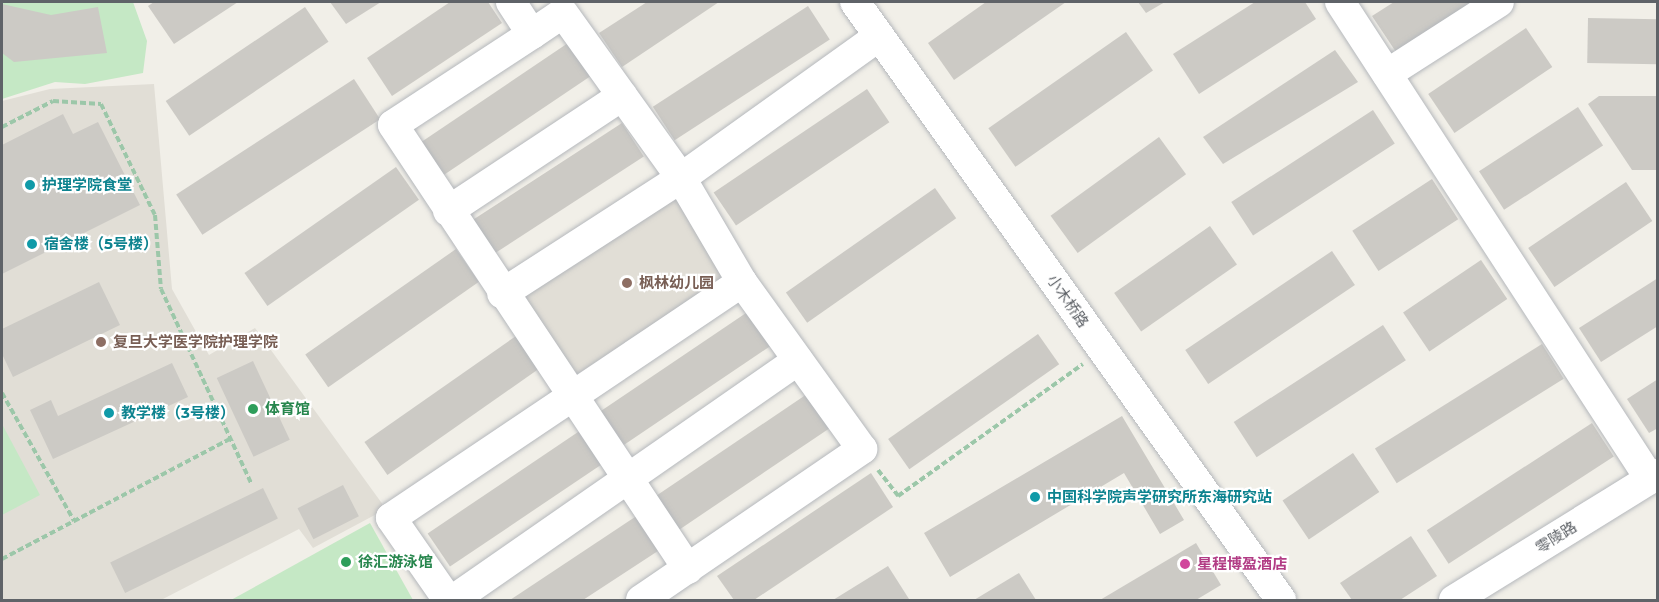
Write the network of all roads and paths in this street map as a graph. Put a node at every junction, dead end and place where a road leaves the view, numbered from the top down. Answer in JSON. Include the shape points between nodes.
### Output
{"nodes":[{"id":1,"x":511,"y":2,"type":"edge"},
{"id":2,"x":855,"y":2,"type":"edge"},
{"id":3,"x":1340,"y":2,"type":"edge"},
{"id":4,"x":1499,"y":2,"type":"edge"},
{"id":5,"x":532,"y":34,"type":"junction"},
{"id":6,"x":879,"y":36,"type":"junction"},
{"id":7,"x":1387,"y":74,"type":"junction"},
{"id":8,"x":622,"y":96,"type":"junction"},
{"id":9,"x":2,"y":127,"type":"edge"},
{"id":10,"x":681,"y":178,"type":"junction"},
{"id":11,"x":448,"y":211,"type":"junction"},
{"id":12,"x":742,"y":282,"type":"junction"},
{"id":13,"x":502,"y":294,"type":"junction"},
{"id":14,"x":1103,"y":349,"type":"junction"},
{"id":15,"x":798,"y":360,"type":"junction"},
{"id":16,"x":2,"y":393,"type":"edge"},
{"id":17,"x":567,"y":395,"type":"junction"},
{"id":18,"x":230,"y":439,"type":"junction"},
{"id":19,"x":862,"y":449,"type":"junction"},
{"id":20,"x":1654,"y":476,"type":"edge"},
{"id":21,"x":251,"y":483,"type":"dead end"},
{"id":22,"x":628,"y":483,"type":"junction"},
{"id":23,"x":74,"y":521,"type":"junction"},
{"id":24,"x":2,"y":559,"type":"edge"},
{"id":25,"x":688,"y":569,"type":"junction"},
{"id":26,"x":448,"y":600,"type":"edge"},
{"id":27,"x":453,"y":600,"type":"edge"},
{"id":28,"x":641,"y":600,"type":"edge"},
{"id":29,"x":1281,"y":600,"type":"edge"},
{"id":30,"x":1454,"y":600,"type":"edge"}],
"edges":[{"from":1,"to":5,"type":"street"},
{"from":2,"to":6,"type":"street","name":"小木桥路"},
{"from":3,"to":7,"type":"street"},
{"from":4,"to":7,"type":"street"},
{"from":5,"to":8,"type":"street","via":[[563,13]]},
{"from":5,"to":11,"type":"street","via":[[393,125]]},
{"from":6,"to":10,"type":"street"},
{"from":6,"to":14,"type":"street","name":"小木桥路"},
{"from":7,"to":20,"type":"street"},
{"from":8,"to":10,"type":"street"},
{"from":8,"to":11,"type":"street"},
{"from":9,"to":18,"type":"path","via":[[53,100],[101,104],[155,215],[161,290]]},
{"from":10,"to":12,"type":"street"},
{"from":10,"to":13,"type":"street"},
{"from":11,"to":13,"type":"street"},
{"from":12,"to":15,"type":"street"},
{"from":12,"to":17,"type":"street"},
{"from":13,"to":17,"type":"street"},
{"from":14,"to":19,"type":"path","via":[[898,496]]},
{"from":14,"to":29,"type":"street","name":"小木桥路"},
{"from":15,"to":19,"type":"street"},
{"from":15,"to":22,"type":"street"},
{"from":16,"to":23,"type":"path"},
{"from":17,"to":22,"type":"street"},
{"from":17,"to":26,"type":"street","via":[[391,518]]},
{"from":18,"to":21,"type":"path"},
{"from":18,"to":23,"type":"path"},
{"from":19,"to":25,"type":"street"},
{"from":20,"to":30,"type":"street","name":"零陵路"},
{"from":22,"to":25,"type":"street"},
{"from":22,"to":27,"type":"street"},
{"from":23,"to":24,"type":"path"},
{"from":25,"to":28,"type":"street"}]}
